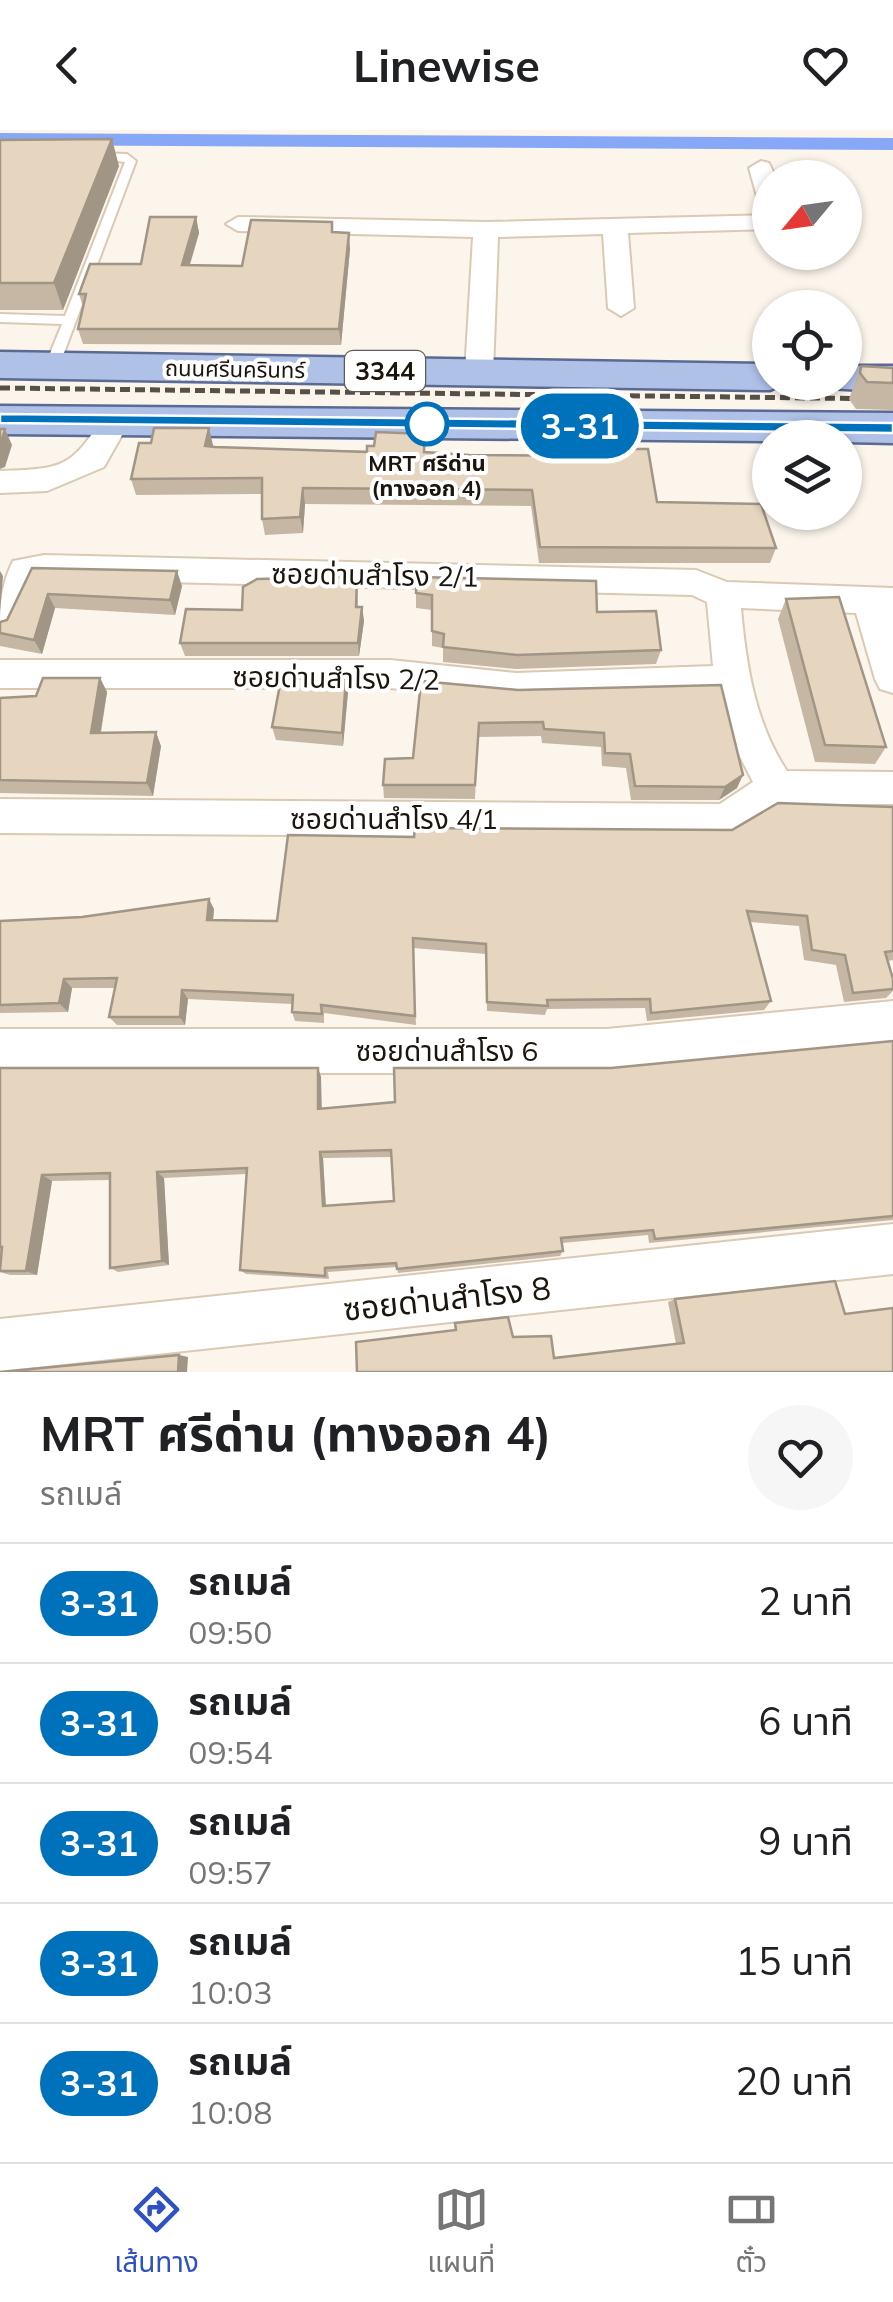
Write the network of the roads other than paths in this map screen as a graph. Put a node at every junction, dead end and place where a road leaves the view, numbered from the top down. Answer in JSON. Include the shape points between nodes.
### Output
{"nodes":[{"id":1,"x":76,"y":156,"type":"edge"},
{"id":2,"x":752,"y":222,"type":"edge"},
{"id":3,"x":238,"y":224,"type":"dead end"},
{"id":4,"x":614,"y":226,"type":"junction"},
{"id":5,"x":486,"y":230,"type":"junction"},
{"id":6,"x":620,"y":308,"type":"dead end"},
{"id":7,"x":0,"y":318,"type":"edge"},
{"id":8,"x":70,"y":320,"type":"junction"},
{"id":9,"x":0,"y":365,"type":"edge"},
{"id":10,"x":52,"y":366,"type":"junction"},
{"id":11,"x":479,"y":373,"type":"junction"},
{"id":12,"x":752,"y":378,"type":"edge"},
{"id":13,"x":862,"y":378,"type":"edge"},
{"id":14,"x":893,"y":379,"type":"edge"},
{"id":15,"x":0,"y":420,"type":"edge"},
{"id":16,"x":115,"y":421,"type":"junction"},
{"id":17,"x":893,"y":428,"type":"edge"},
{"id":18,"x":0,"y":482,"type":"edge"},
{"id":19,"x":723,"y":595,"type":"junction"},
{"id":20,"x":881,"y":600,"type":"edge"},
{"id":21,"x":0,"y":624,"type":"edge"},
{"id":22,"x":0,"y":674,"type":"edge"},
{"id":23,"x":893,"y":679,"type":"edge"},
{"id":24,"x":732,"y":680,"type":"junction"},
{"id":25,"x":777,"y":788,"type":"junction"},
{"id":26,"x":893,"y":788,"type":"edge"},
{"id":27,"x":0,"y":816,"type":"edge"},
{"id":28,"x":893,"y":1023,"type":"edge"},
{"id":29,"x":0,"y":1051,"type":"edge"},
{"id":30,"x":893,"y":1249,"type":"edge"},
{"id":31,"x":0,"y":1344,"type":"edge"}],
"edges":[{"from":1,"to":8,"type":"lane","via":[[131,161]]},
{"from":2,"to":4,"type":"street"},
{"from":3,"to":5,"type":"street"},
{"from":4,"to":5,"type":"street"},
{"from":4,"to":6,"type":"street"},
{"from":5,"to":11,"type":"street"},
{"from":7,"to":8,"type":"lane"},
{"from":8,"to":10,"type":"lane"},
{"from":9,"to":10,"type":"main road","name":"ถนนศรีนครินทร์","number":"3344"},
{"from":10,"to":11,"type":"main road","name":"ถนนศรีนครินทร์","number":"3344"},
{"from":11,"to":12,"type":"main road","name":"ถนนศรีนครินทร์","number":"3344"},
{"from":13,"to":14,"type":"main road"},
{"from":15,"to":16,"type":"main road","name":"ถนนศรีนครินทร์","number":"3344"},
{"from":16,"to":17,"type":"main road","name":"ถนนศรีนครินทร์","number":"3344"},
{"from":16,"to":18,"type":"street","via":[[93,460],[46,480]]},
{"from":19,"to":20,"type":"street","name":"ซอยด่านสำโรง 2/1"},
{"from":19,"to":21,"type":"street","name":"ซอยด่านสำโรง 2/1","via":[[696,583],[26,570]]},
{"from":19,"to":24,"type":"street"},
{"from":20,"to":23,"type":"street"},
{"from":22,"to":24,"type":"street","name":"ซอยด่านสำโรง 2/2","via":[[390,674],[516,687]]},
{"from":24,"to":25,"type":"street","via":[[756,759]]},
{"from":25,"to":26,"type":"street"},
{"from":25,"to":27,"type":"street","name":"ซอยด่านสำโรง 4/1","via":[[726,822]]},
{"from":28,"to":29,"type":"street","name":"ซอยด่านสำโรง 6","via":[[607,1050]]},
{"from":30,"to":31,"type":"street","name":"ซอยด่านสำโรง 8"}]}
